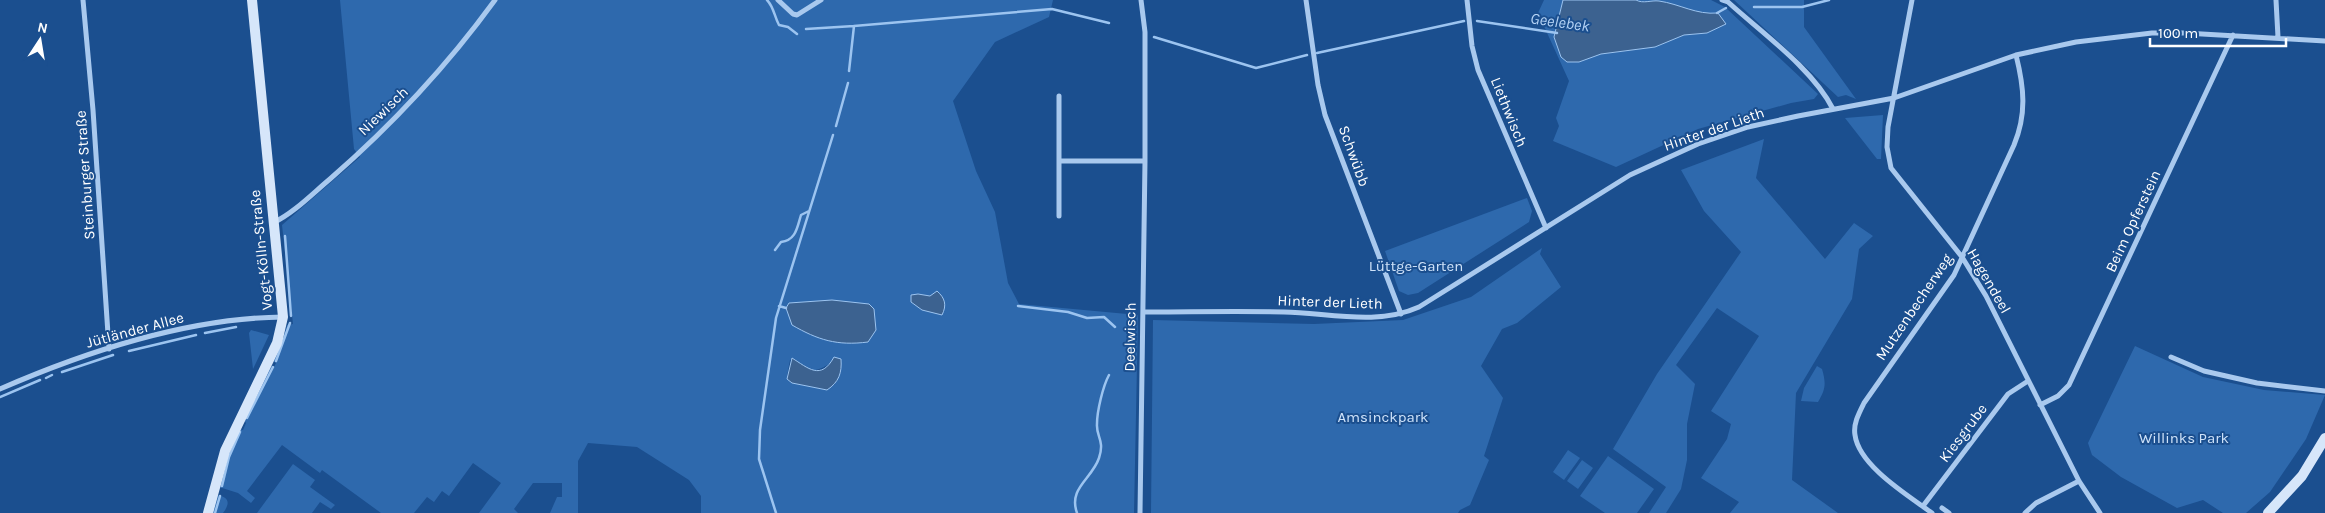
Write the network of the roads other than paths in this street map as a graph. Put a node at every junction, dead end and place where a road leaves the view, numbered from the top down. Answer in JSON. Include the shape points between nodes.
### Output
{"nodes":[{"id":1,"x":84,"y":0,"type":"edge"},
{"id":2,"x":252,"y":0,"type":"edge"},
{"id":3,"x":495,"y":0,"type":"edge"},
{"id":4,"x":778,"y":0,"type":"edge"},
{"id":5,"x":821,"y":0,"type":"edge"},
{"id":6,"x":1141,"y":0,"type":"edge"},
{"id":7,"x":1306,"y":0,"type":"edge"},
{"id":8,"x":1467,"y":0,"type":"edge"},
{"id":9,"x":1722,"y":0,"type":"edge"},
{"id":10,"x":1912,"y":0,"type":"edge"},
{"id":11,"x":2276,"y":0,"type":"edge"},
{"id":12,"x":2233,"y":34,"type":"junction"},
{"id":13,"x":2278,"y":37,"type":"junction"},
{"id":14,"x":2325,"y":41,"type":"edge"},
{"id":15,"x":2016,"y":55,"type":"junction"},
{"id":16,"x":1059,"y":96,"type":"dead end"},
{"id":17,"x":1894,"y":98,"type":"junction"},
{"id":18,"x":1832,"y":109,"type":"junction"},
{"id":19,"x":1059,"y":161,"type":"junction"},
{"id":20,"x":1145,"y":161,"type":"junction"},
{"id":21,"x":1059,"y":216,"type":"dead end"},
{"id":22,"x":273,"y":224,"type":"junction"},
{"id":23,"x":1546,"y":228,"type":"junction"},
{"id":24,"x":1962,"y":257,"type":"junction"},
{"id":25,"x":1142,"y":312,"type":"junction"},
{"id":26,"x":1401,"y":314,"type":"junction"},
{"id":27,"x":283,"y":317,"type":"junction"},
{"id":28,"x":109,"y":349,"type":"junction"},
{"id":29,"x":2171,"y":357,"type":"dead end"},
{"id":30,"x":2028,"y":380,"type":"junction"},
{"id":31,"x":0,"y":390,"type":"edge"},
{"id":32,"x":2325,"y":391,"type":"edge"},
{"id":33,"x":2040,"y":405,"type":"junction"},
{"id":34,"x":2325,"y":438,"type":"edge"},
{"id":35,"x":2079,"y":481,"type":"junction"},
{"id":36,"x":1923,"y":506,"type":"junction"},
{"id":37,"x":1942,"y":508,"type":"dead end"},
{"id":38,"x":208,"y":513,"type":"edge"},
{"id":39,"x":1140,"y":513,"type":"edge"},
{"id":40,"x":1932,"y":513,"type":"edge"},
{"id":41,"x":1949,"y":513,"type":"edge"},
{"id":42,"x":2025,"y":513,"type":"edge"},
{"id":43,"x":2100,"y":513,"type":"edge"},
{"id":44,"x":2268,"y":513,"type":"edge"}],
"edges":[{"from":1,"to":28,"type":"street","name":"Steinburger Straße"},
{"from":2,"to":22,"type":"street","name":"Vogt-Kölln-Straße"},
{"from":3,"to":22,"type":"street","name":"Niewisch","via":[[442,70],[413,100],[349,162],[286,217]]},
{"from":4,"to":5,"type":"street","via":[[797,15]]},
{"from":6,"to":20,"type":"street","name":"Deelwisch","via":[[1145,32]]},
{"from":7,"to":26,"type":"street","name":"Schwübb","via":[[1318,85],[1326,115]]},
{"from":8,"to":23,"type":"street","name":"Liethwisch","via":[[1478,70]]},
{"from":9,"to":18,"type":"street","via":[[1794,61],[1827,98]]},
{"from":10,"to":17,"type":"street","name":"Hagendeel"},
{"from":11,"to":13,"type":"street"},
{"from":12,"to":13,"type":"street","name":"Hinter der Lieth"},
{"from":12,"to":15,"type":"street","name":"Hinter der Lieth","via":[[2152,33],[2076,42]]},
{"from":12,"to":33,"type":"street","name":"Beim Opferstein","via":[[2069,386]]},
{"from":13,"to":14,"type":"street","name":"Hinter der Lieth"},
{"from":15,"to":17,"type":"street","name":"Hinter der Lieth"},
{"from":15,"to":24,"type":"street","name":"Mutzenbecherweg","via":[[2024,90],[2020,128]]},
{"from":16,"to":19,"type":"street"},
{"from":17,"to":18,"type":"street","name":"Hinter der Lieth"},
{"from":17,"to":24,"type":"street","name":"Hagendeel","via":[[1887,147],[1891,168]]},
{"from":18,"to":23,"type":"street","name":"Hinter der Lieth","via":[[1757,125],[1698,144],[1630,175]]},
{"from":19,"to":20,"type":"street"},
{"from":19,"to":21,"type":"street"},
{"from":20,"to":25,"type":"street","name":"Deelwisch"},
{"from":22,"to":27,"type":"street","name":"Vogt-Kölln-Straße"},
{"from":23,"to":26,"type":"street","name":"Hinter der Lieth","via":[[1419,307]]},
{"from":24,"to":30,"type":"street","name":"Hagendeel","via":[[1986,296]]},
{"from":24,"to":36,"type":"street","name":"Mutzenbecherweg","via":[[1954,275],[1864,403],[1854,429],[1856,443],[1869,461]]},
{"from":25,"to":26,"type":"street","name":"Hinter der Lieth","via":[[1282,312],[1369,318]]},
{"from":25,"to":39,"type":"street","name":"Deelwisch"},
{"from":27,"to":28,"type":"street","name":"Jütländer Allee","via":[[211,324]]},
{"from":27,"to":38,"type":"street","name":"Vogt-Kölln-Straße","via":[[277,343],[225,451]]},
{"from":28,"to":31,"type":"street","name":"Jütländer Allee"},
{"from":29,"to":32,"type":"street","via":[[2204,371],[2258,383]]},
{"from":30,"to":33,"type":"street","name":"Hagendeel"},
{"from":30,"to":36,"type":"street","name":"Kiesgrube","via":[[2008,394]]},
{"from":33,"to":35,"type":"street","name":"Hagendeel"},
{"from":34,"to":44,"type":"street","via":[[2302,476]]},
{"from":35,"to":42,"type":"street","via":[[2036,502]]},
{"from":35,"to":43,"type":"street","name":"Hagendeel"},
{"from":36,"to":40,"type":"street","name":"Mutzenbecherweg"},
{"from":37,"to":41,"type":"street"}]}
